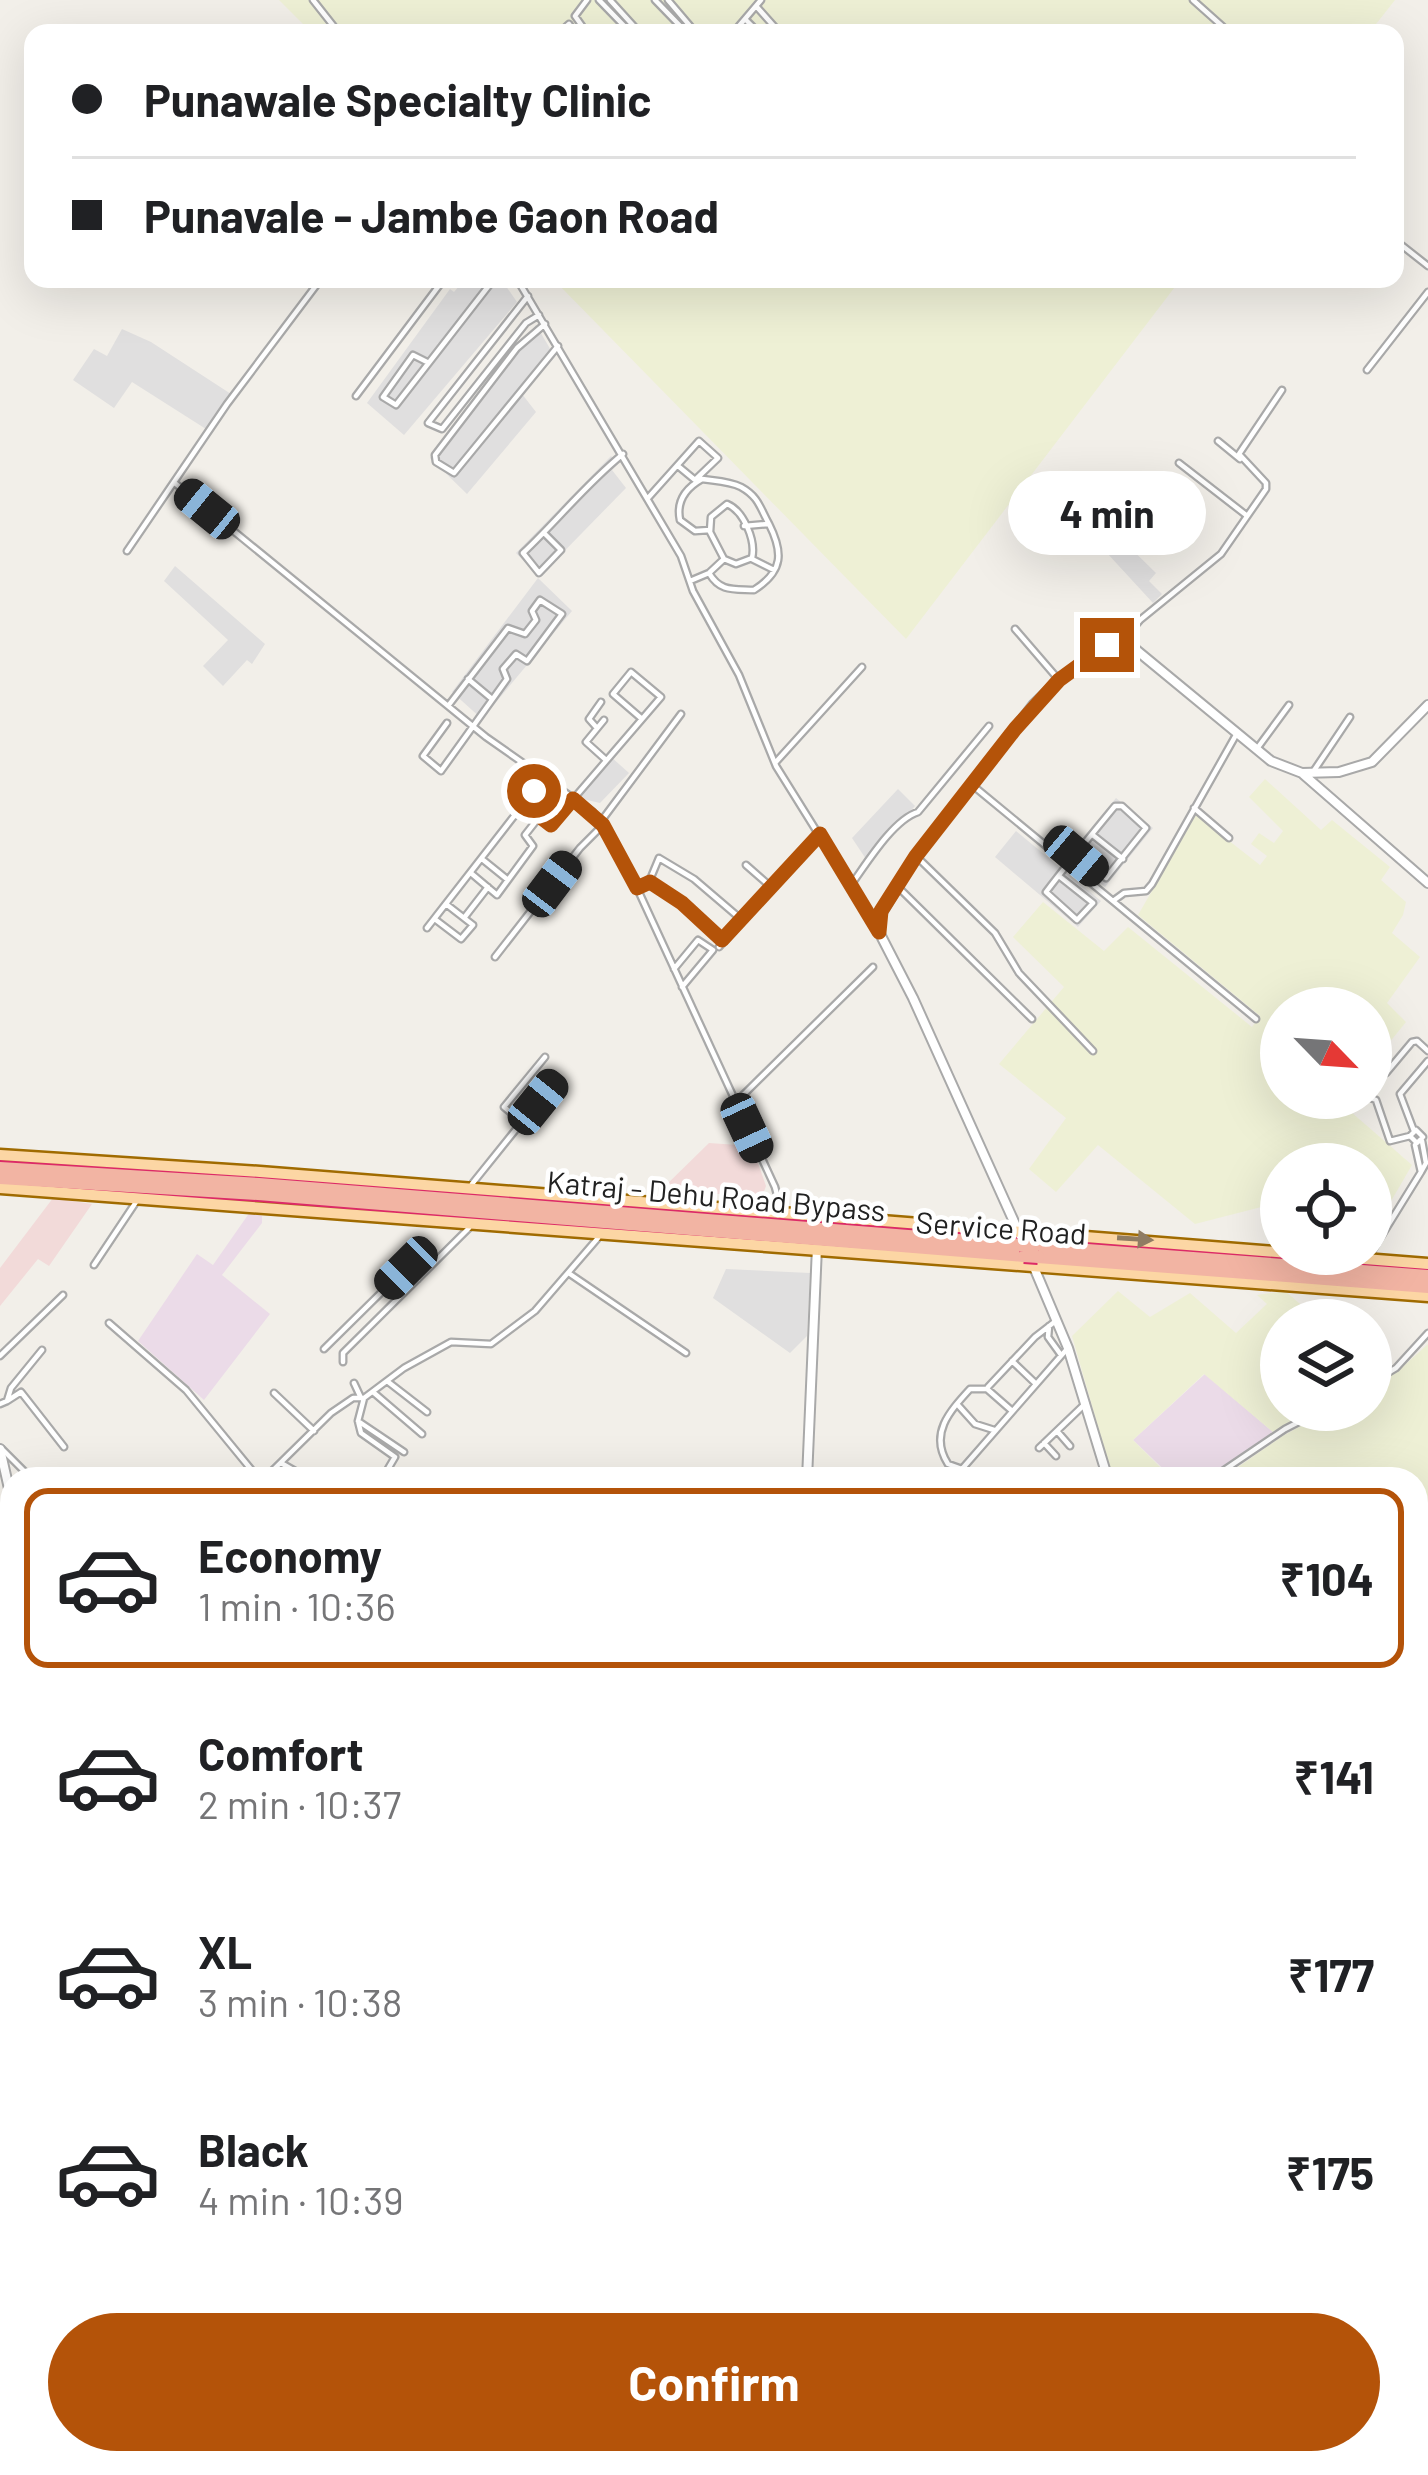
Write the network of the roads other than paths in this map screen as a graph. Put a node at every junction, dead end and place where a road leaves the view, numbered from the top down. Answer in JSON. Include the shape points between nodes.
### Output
{"nodes":[{"id":1,"x":313,"y":0,"type":"edge"},
{"id":2,"x":599,"y":0,"type":"edge"},
{"id":3,"x":610,"y":0,"type":"edge"},
{"id":4,"x":655,"y":0,"type":"edge"},
{"id":5,"x":668,"y":0,"type":"edge"},
{"id":6,"x":1192,"y":0,"type":"edge"},
{"id":7,"x":758,"y":3,"type":"edge"},
{"id":8,"x":745,"y":19,"type":"junction"},
{"id":9,"x":332,"y":24,"type":"edge"},
{"id":10,"x":622,"y":24,"type":"edge"},
{"id":11,"x":632,"y":24,"type":"edge"},
{"id":12,"x":678,"y":24,"type":"edge"},
{"id":13,"x":688,"y":24,"type":"edge"},
{"id":14,"x":741,"y":24,"type":"edge"},
{"id":15,"x":750,"y":24,"type":"edge"},
{"id":16,"x":1220,"y":24,"type":"edge"},
{"id":17,"x":1404,"y":247,"type":"edge"},
{"id":18,"x":1428,"y":266,"type":"edge"},
{"id":19,"x":315,"y":288,"type":"edge"},
{"id":20,"x":437,"y":288,"type":"edge"},
{"id":21,"x":487,"y":288,"type":"edge"},
{"id":22,"x":523,"y":288,"type":"edge"},
{"id":23,"x":1428,"y":292,"type":"edge"},
{"id":24,"x":528,"y":296,"type":"junction"},
{"id":25,"x":539,"y":315,"type":"junction"},
{"id":26,"x":544,"y":324,"type":"junction"},
{"id":27,"x":558,"y":346,"type":"junction"},
{"id":28,"x":427,"y":362,"type":"junction"},
{"id":29,"x":1367,"y":370,"type":"dead end"},
{"id":30,"x":1282,"y":390,"type":"dead end"},
{"id":31,"x":356,"y":396,"type":"dead end"},
{"id":32,"x":1218,"y":441,"type":"dead end"},
{"id":33,"x":623,"y":454,"type":"junction"},
{"id":34,"x":1240,"y":459,"type":"junction"},
{"id":35,"x":1179,"y":463,"type":"dead end"},
{"id":36,"x":677,"y":466,"type":"junction"},
{"id":37,"x":176,"y":484,"type":"junction"},
{"id":38,"x":648,"y":498,"type":"junction"},
{"id":39,"x":1246,"y":515,"type":"junction"},
{"id":40,"x":680,"y":520,"type":"junction"},
{"id":41,"x":768,"y":524,"type":"junction"},
{"id":42,"x":744,"y":526,"type":"junction"},
{"id":43,"x":666,"y":530,"type":"junction"},
{"id":44,"x":710,"y":530,"type":"junction"},
{"id":45,"x":544,"y":533,"type":"junction"},
{"id":46,"x":127,"y":551,"type":"dead end"},
{"id":47,"x":752,"y":558,"type":"junction"},
{"id":48,"x":724,"y":559,"type":"junction"},
{"id":49,"x":774,"y":570,"type":"junction"},
{"id":50,"x":709,"y":573,"type":"junction"},
{"id":51,"x":690,"y":581,"type":"junction"},
{"id":52,"x":1015,"y":629,"type":"dead end"},
{"id":53,"x":1123,"y":640,"type":"junction"},
{"id":54,"x":862,"y":667,"type":"dead end"},
{"id":55,"x":468,"y":679,"type":"junction"},
{"id":56,"x":1059,"y":680,"type":"junction"},
{"id":57,"x":493,"y":699,"type":"junction"},
{"id":58,"x":601,"y":702,"type":"dead end"},
{"id":59,"x":448,"y":706,"type":"junction"},
{"id":60,"x":1289,"y":706,"type":"dead end"},
{"id":61,"x":1426,"y":710,"type":"edge"},
{"id":62,"x":681,"y":714,"type":"dead end"},
{"id":63,"x":1350,"y":717,"type":"dead end"},
{"id":64,"x":641,"y":719,"type":"junction"},
{"id":65,"x":604,"y":720,"type":"dead end"},
{"id":66,"x":447,"y":724,"type":"dead end"},
{"id":67,"x":473,"y":726,"type":"junction"},
{"id":68,"x":989,"y":726,"type":"dead end"},
{"id":69,"x":597,"y":728,"type":"junction"},
{"id":70,"x":1236,"y":735,"type":"junction"},
{"id":71,"x":1256,"y":750,"type":"junction"},
{"id":72,"x":606,"y":760,"type":"junction"},
{"id":73,"x":775,"y":763,"type":"junction"},
{"id":74,"x":1307,"y":773,"type":"junction"},
{"id":75,"x":543,"y":779,"type":"junction"},
{"id":76,"x":971,"y":784,"type":"junction"},
{"id":77,"x":573,"y":799,"type":"junction"},
{"id":78,"x":524,"y":804,"type":"junction"},
{"id":79,"x":1194,"y":808,"type":"junction"},
{"id":80,"x":540,"y":816,"type":"junction"},
{"id":81,"x":602,"y":823,"type":"junction"},
{"id":82,"x":820,"y":834,"type":"junction"},
{"id":83,"x":1093,"y":835,"type":"junction"},
{"id":84,"x":1229,"y":838,"type":"dead end"},
{"id":85,"x":916,"y":856,"type":"junction"},
{"id":86,"x":1076,"y":856,"type":"junction"},
{"id":87,"x":482,"y":859,"type":"junction"},
{"id":88,"x":1123,"y":859,"type":"junction"},
{"id":89,"x":746,"y":865,"type":"dead end"},
{"id":90,"x":1068,"y":866,"type":"junction"},
{"id":91,"x":470,"y":873,"type":"junction"},
{"id":92,"x":1059,"y":876,"type":"junction"},
{"id":93,"x":508,"y":880,"type":"junction"},
{"id":94,"x":650,"y":882,"type":"junction"},
{"id":95,"x":1428,"y":883,"type":"edge"},
{"id":96,"x":851,"y":885,"type":"junction"},
{"id":97,"x":771,"y":886,"type":"junction"},
{"id":98,"x":897,"y":886,"type":"junction"},
{"id":99,"x":488,"y":887,"type":"junction"},
{"id":100,"x":637,"y":888,"type":"junction"},
{"id":101,"x":1112,"y":902,"type":"junction"},
{"id":102,"x":446,"y":904,"type":"junction"},
{"id":103,"x":464,"y":918,"type":"junction"},
{"id":104,"x":434,"y":919,"type":"junction"},
{"id":105,"x":741,"y":920,"type":"junction"},
{"id":106,"x":427,"y":928,"type":"dead end"},
{"id":107,"x":879,"y":932,"type":"junction"},
{"id":108,"x":719,"y":947,"type":"dead end"},
{"id":109,"x":495,"y":957,"type":"dead end"},
{"id":110,"x":873,"y":967,"type":"dead end"},
{"id":111,"x":674,"y":970,"type":"junction"},
{"id":112,"x":682,"y":987,"type":"junction"},
{"id":113,"x":1032,"y":1019,"type":"dead end"},
{"id":114,"x":1256,"y":1019,"type":"dead end"},
{"id":115,"x":1093,"y":1051,"type":"dead end"},
{"id":116,"x":1428,"y":1051,"type":"edge"},
{"id":117,"x":545,"y":1057,"type":"dead end"},
{"id":118,"x":1428,"y":1061,"type":"edge"},
{"id":119,"x":1392,"y":1066,"type":"edge"},
{"id":120,"x":554,"y":1082,"type":"dead end"},
{"id":121,"x":735,"y":1103,"type":"junction"},
{"id":122,"x":1382,"y":1119,"type":"edge"},
{"id":123,"x":521,"y":1122,"type":"junction"},
{"id":124,"x":1428,"y":1125,"type":"edge"},
{"id":125,"x":1416,"y":1136,"type":"junction"},
{"id":126,"x":0,"y":1155,"type":"edge"},
{"id":127,"x":0,"y":1168,"type":"edge"},
{"id":128,"x":131,"y":1170,"type":"junction"},
{"id":129,"x":0,"y":1178,"type":"edge"},
{"id":130,"x":0,"y":1188,"type":"edge"},
{"id":131,"x":484,"y":1190,"type":"joint"},
{"id":132,"x":470,"y":1195,"type":"junction"},
{"id":133,"x":137,"y":1197,"type":"junction"},
{"id":134,"x":521,"y":1200,"type":"junction"},
{"id":135,"x":620,"y":1202,"type":"junction"},
{"id":136,"x":334,"y":1206,"type":"junction"},
{"id":137,"x":557,"y":1209,"type":"junction"},
{"id":138,"x":782,"y":1214,"type":"junction"},
{"id":139,"x":1392,"y":1219,"type":"edge"},
{"id":140,"x":469,"y":1222,"type":"junction"},
{"id":141,"x":601,"y":1233,"type":"junction"},
{"id":142,"x":817,"y":1245,"type":"junction"},
{"id":143,"x":1028,"y":1250,"type":"junction"},
{"id":144,"x":1260,"y":1254,"type":"edge"},
{"id":145,"x":1392,"y":1263,"type":"edge"},
{"id":146,"x":1428,"y":1264,"type":"edge"},
{"id":147,"x":94,"y":1265,"type":"dead end"},
{"id":148,"x":1411,"y":1269,"type":"junction"},
{"id":149,"x":570,"y":1274,"type":"junction"},
{"id":150,"x":1428,"y":1276,"type":"edge"},
{"id":151,"x":418,"y":1280,"type":"junction"},
{"id":152,"x":1428,"y":1287,"type":"edge"},
{"id":153,"x":63,"y":1295,"type":"dead end"},
{"id":154,"x":1428,"y":1296,"type":"edge"},
{"id":155,"x":109,"y":1323,"type":"dead end"},
{"id":156,"x":1053,"y":1323,"type":"junction"},
{"id":157,"x":1428,"y":1333,"type":"edge"},
{"id":158,"x":324,"y":1349,"type":"dead end"},
{"id":159,"x":42,"y":1350,"type":"dead end"},
{"id":160,"x":1065,"y":1352,"type":"junction"},
{"id":161,"x":686,"y":1353,"type":"dead end"},
{"id":162,"x":0,"y":1356,"type":"edge"},
{"id":163,"x":1012,"y":1361,"type":"junction"},
{"id":164,"x":344,"y":1362,"type":"dead end"},
{"id":165,"x":1392,"y":1370,"type":"edge"},
{"id":166,"x":387,"y":1382,"type":"junction"},
{"id":167,"x":1035,"y":1383,"type":"junction"},
{"id":168,"x":354,"y":1384,"type":"dead end"},
{"id":169,"x":987,"y":1389,"type":"junction"},
{"id":170,"x":374,"y":1392,"type":"junction"},
{"id":171,"x":274,"y":1394,"type":"dead end"},
{"id":172,"x":363,"y":1398,"type":"junction"},
{"id":173,"x":1086,"y":1402,"type":"junction"},
{"id":174,"x":4,"y":1403,"type":"edge"},
{"id":175,"x":957,"y":1404,"type":"junction"},
{"id":176,"x":1011,"y":1409,"type":"junction"},
{"id":177,"x":427,"y":1412,"type":"dead end"},
{"id":178,"x":358,"y":1421,"type":"junction"},
{"id":179,"x":994,"y":1430,"type":"junction"},
{"id":180,"x":314,"y":1431,"type":"junction"},
{"id":181,"x":1057,"y":1431,"type":"junction"},
{"id":182,"x":1282,"y":1431,"type":"edge"},
{"id":183,"x":422,"y":1434,"type":"dead end"},
{"id":184,"x":1070,"y":1446,"type":"dead end"},
{"id":185,"x":64,"y":1447,"type":"dead end"},
{"id":186,"x":404,"y":1452,"type":"dead end"},
{"id":187,"x":1057,"y":1456,"type":"dead end"},
{"id":188,"x":281,"y":1463,"type":"junction"},
{"id":189,"x":251,"y":1467,"type":"edge"},
{"id":190,"x":276,"y":1467,"type":"edge"},
{"id":191,"x":288,"y":1467,"type":"edge"},
{"id":192,"x":389,"y":1467,"type":"edge"},
{"id":193,"x":808,"y":1467,"type":"edge"},
{"id":194,"x":951,"y":1467,"type":"edge"},
{"id":195,"x":964,"y":1467,"type":"edge"},
{"id":196,"x":1105,"y":1467,"type":"edge"},
{"id":197,"x":1229,"y":1467,"type":"edge"}],
"edges":[{"from":1,"to":9,"type":"street"},
{"from":2,"to":10,"type":"street"},
{"from":3,"to":11,"type":"street"},
{"from":4,"to":12,"type":"street"},
{"from":5,"to":13,"type":"street"},
{"from":6,"to":16,"type":"street"},
{"from":7,"to":8,"type":"street"},
{"from":8,"to":14,"type":"street"},
{"from":8,"to":15,"type":"street"},
{"from":17,"to":18,"type":"street"},
{"from":19,"to":37,"type":"street"},
{"from":20,"to":31,"type":"street"},
{"from":21,"to":28,"type":"street"},
{"from":22,"to":24,"type":"street"},
{"from":23,"to":29,"type":"street"},
{"from":24,"to":25,"type":"street"},
{"from":24,"to":25,"type":"street","via":[[428,423],[442,429]]},
{"from":25,"to":26,"type":"street"},
{"from":26,"to":27,"type":"street"},
{"from":26,"to":27,"type":"street","via":[[517,348],[436,462],[454,472]]},
{"from":27,"to":33,"type":"street"},
{"from":28,"to":28,"type":"street","via":[[396,405],[383,397],[413,355]]},
{"from":30,"to":34,"type":"street"},
{"from":32,"to":34,"type":"street"},
{"from":33,"to":38,"type":"street"},
{"from":33,"to":45,"type":"street"},
{"from":34,"to":39,"type":"street","via":[[1266,483]]},
{"from":35,"to":39,"type":"street"},
{"from":36,"to":36,"type":"street","via":[[699,441],[717,456],[695,480]]},
{"from":36,"to":38,"type":"street"},
{"from":37,"to":46,"type":"street"},
{"from":37,"to":59,"type":"street"},
{"from":38,"to":43,"type":"street"},
{"from":39,"to":53,"type":"street","via":[[1221,554]]},
{"from":40,"to":41,"type":"street","via":[[686,490],[702,479],[745,490],[761,502]]},
{"from":40,"to":43,"type":"street"},
{"from":40,"to":44,"type":"street","via":[[695,532]]},
{"from":41,"to":42,"type":"street"},
{"from":41,"to":49,"type":"street","via":[[778,535]]},
{"from":42,"to":44,"type":"street","via":[[727,504],[711,517]]},
{"from":42,"to":47,"type":"street"},
{"from":43,"to":51,"type":"street"},
{"from":44,"to":48,"type":"street"},
{"from":45,"to":45,"type":"street","via":[[522,555],[539,573],[561,550]]},
{"from":47,"to":48,"type":"street"},
{"from":47,"to":49,"type":"street"},
{"from":48,"to":50,"type":"street"},
{"from":49,"to":50,"type":"street","via":[[754,590],[721,587]]},
{"from":50,"to":51,"type":"street"},
{"from":51,"to":73,"type":"street"},
{"from":52,"to":56,"type":"street"},
{"from":53,"to":56,"type":"street"},
{"from":53,"to":70,"type":"street"},
{"from":54,"to":73,"type":"street"},
{"from":55,"to":57,"type":"street"},
{"from":55,"to":57,"type":"street","via":[[510,627],[525,634],[545,599],[561,619],[527,661],[515,655],[503,669],[508,678]]},
{"from":55,"to":59,"type":"street"},
{"from":56,"to":76,"type":"street"},
{"from":57,"to":67,"type":"street"},
{"from":58,"to":69,"type":"street","via":[[589,719]]},
{"from":59,"to":67,"type":"street"},
{"from":60,"to":71,"type":"street"},
{"from":61,"to":74,"type":"street","via":[[1372,762]]},
{"from":62,"to":81,"type":"street"},
{"from":63,"to":74,"type":"street"},
{"from":64,"to":64,"type":"street","via":[[660,695],[631,672],[613,692]]},
{"from":64,"to":72,"type":"street"},
{"from":65,"to":69,"type":"street"},
{"from":66,"to":67,"type":"street","via":[[423,756],[441,771]]},
{"from":67,"to":75,"type":"street"},
{"from":68,"to":96,"type":"street"},
{"from":69,"to":72,"type":"street","via":[[586,742]]},
{"from":70,"to":71,"type":"street"},
{"from":70,"to":79,"type":"street"},
{"from":71,"to":74,"type":"street"},
{"from":72,"to":77,"type":"street"},
{"from":73,"to":82,"type":"street"},
{"from":74,"to":95,"type":"street"},
{"from":75,"to":77,"type":"street"},
{"from":75,"to":78,"type":"street"},
{"from":76,"to":85,"type":"street"},
{"from":76,"to":90,"type":"street"},
{"from":77,"to":80,"type":"street","via":[[551,825]]},
{"from":77,"to":81,"type":"street"},
{"from":78,"to":80,"type":"street"},
{"from":78,"to":87,"type":"street"},
{"from":79,"to":84,"type":"street"},
{"from":79,"to":101,"type":"street","via":[[1146,891]]},
{"from":80,"to":93,"type":"street","via":[[525,836],[533,846]]},
{"from":81,"to":100,"type":"street"},
{"from":81,"to":109,"type":"street"},
{"from":82,"to":96,"type":"street"},
{"from":82,"to":97,"type":"street"},
{"from":83,"to":86,"type":"street"},
{"from":83,"to":88,"type":"street"},
{"from":83,"to":88,"type":"street","via":[[1122,806],[1146,828]]},
{"from":85,"to":98,"type":"street"},
{"from":85,"to":115,"type":"street","via":[[995,933],[1019,973]]},
{"from":86,"to":88,"type":"street","via":[[1103,878]]},
{"from":86,"to":90,"type":"street"},
{"from":87,"to":91,"type":"street"},
{"from":87,"to":93,"type":"street"},
{"from":89,"to":97,"type":"street"},
{"from":90,"to":92,"type":"street"},
{"from":90,"to":101,"type":"street"},
{"from":91,"to":99,"type":"street"},
{"from":91,"to":102,"type":"street"},
{"from":92,"to":92,"type":"street","via":[[1046,894],[1076,920],[1093,903]]},
{"from":93,"to":99,"type":"street","via":[[497,895]]},
{"from":94,"to":100,"type":"street"},
{"from":94,"to":105,"type":"street","via":[[721,940]]},
{"from":94,"to":105,"type":"street","via":[[659,858]]},
{"from":96,"to":107,"type":"street"},
{"from":97,"to":105,"type":"street"},
{"from":98,"to":107,"type":"street"},
{"from":98,"to":113,"type":"street"},
{"from":99,"to":103,"type":"street"},
{"from":100,"to":111,"type":"street"},
{"from":101,"to":114,"type":"street"},
{"from":102,"to":103,"type":"street"},
{"from":102,"to":104,"type":"street"},
{"from":103,"to":104,"type":"street","via":[[473,925],[461,939]]},
{"from":104,"to":106,"type":"street"},
{"from":105,"to":108,"type":"street"},
{"from":107,"to":143,"type":"street"},
{"from":110,"to":121,"type":"street"},
{"from":111,"to":112,"type":"street"},
{"from":111,"to":112,"type":"street","via":[[698,940],[713,950]]},
{"from":112,"to":121,"type":"street"},
{"from":116,"to":119,"type":"street","via":[[1412,1042]]},
{"from":117,"to":123,"type":"street","via":[[504,1107]]},
{"from":118,"to":125,"type":"street","via":[[1400,1094]]},
{"from":120,"to":123,"type":"street"},
{"from":121,"to":138,"type":"street"},
{"from":122,"to":125,"type":"street","via":[[1390,1141]]},
{"from":123,"to":132,"type":"street"},
{"from":124,"to":125,"type":"street"},
{"from":125,"to":139,"type":"street","via":[[1426,1163]]},
{"from":126,"to":128,"type":"main road"},
{"from":127,"to":128,"type":"highway","name":"Katraj - Dehu Road Bypass"},
{"from":128,"to":132,"type":"highway","name":"Katraj - Dehu Road Bypass"},
{"from":129,"to":136,"type":"highway","name":"Katraj - Dehu Road Bypass"},
{"from":130,"to":133,"type":"main road"},
{"from":131,"to":132,"type":"highway"},
{"from":131,"to":134,"type":"main road","name":"Service Road"},
{"from":132,"to":134,"type":"highway","name":"Katraj - Dehu Road Bypass"},
{"from":133,"to":136,"type":"main road"},
{"from":133,"to":147,"type":"street"},
{"from":134,"to":135,"type":"main road","name":"Service Road"},
{"from":134,"to":137,"type":"highway","name":"Katraj - Dehu Road Bypass"},
{"from":135,"to":137,"type":"highway"},
{"from":135,"to":138,"type":"main road","name":"Service Road"},
{"from":136,"to":140,"type":"main road"},
{"from":136,"to":142,"type":"highway","name":"Katraj - Dehu Road Bypass"},
{"from":137,"to":143,"type":"highway","name":"Katraj - Dehu Road Bypass"},
{"from":138,"to":143,"type":"main road","name":"Service Road"},
{"from":140,"to":141,"type":"main road"},
{"from":140,"to":151,"type":"street"},
{"from":141,"to":142,"type":"main road"},
{"from":141,"to":149,"type":"street"},
{"from":142,"to":143,"type":"highway","name":"Katraj - Dehu Road Bypass"},
{"from":142,"to":193,"type":"street"},
{"from":143,"to":144,"type":"main road","name":"Service Road","one_way":true},
{"from":143,"to":148,"type":"highway","name":"Katraj - Dehu Road Bypass"},
{"from":143,"to":152,"type":"highway","name":"Katraj - Dehu Road Bypass"},
{"from":143,"to":154,"type":"main road","name":"Service Road"},
{"from":143,"to":156,"type":"street"},
{"from":145,"to":148,"type":"main road","name":"Service Road"},
{"from":146,"to":148,"type":"main road","name":"Service Road"},
{"from":148,"to":150,"type":"highway","name":"Katraj - Dehu Road Bypass"},
{"from":149,"to":161,"type":"street"},
{"from":149,"to":166,"type":"street","via":[[491,1344],[451,1342]]},
{"from":151,"to":158,"type":"street","via":[[406,1268]]},
{"from":151,"to":164,"type":"street","via":[[343,1353]]},
{"from":153,"to":162,"type":"street"},
{"from":155,"to":189,"type":"street","via":[[186,1390]]},
{"from":156,"to":160,"type":"street"},
{"from":156,"to":163,"type":"street"},
{"from":157,"to":165,"type":"street"},
{"from":159,"to":174,"type":"street"},
{"from":160,"to":167,"type":"street"},
{"from":160,"to":173,"type":"street"},
{"from":163,"to":167,"type":"street"},
{"from":163,"to":169,"type":"street"},
{"from":166,"to":170,"type":"street"},
{"from":166,"to":177,"type":"street"},
{"from":167,"to":176,"type":"street"},
{"from":168,"to":172,"type":"street"},
{"from":169,"to":175,"type":"street","via":[[970,1389]]},
{"from":169,"to":176,"type":"street"},
{"from":170,"to":172,"type":"street"},
{"from":170,"to":183,"type":"street"},
{"from":171,"to":180,"type":"street"},
{"from":172,"to":178,"type":"street"},
{"from":172,"to":180,"type":"street"},
{"from":173,"to":181,"type":"street"},
{"from":173,"to":196,"type":"street"},
{"from":174,"to":185,"type":"street","via":[[21,1392]]},
{"from":175,"to":179,"type":"street"},
{"from":175,"to":194,"type":"street","via":[[940,1430]]},
{"from":176,"to":179,"type":"street"},
{"from":178,"to":186,"type":"street"},
{"from":178,"to":192,"type":"street","via":[[367,1439],[395,1457]]},
{"from":179,"to":195,"type":"street"},
{"from":180,"to":188,"type":"street"},
{"from":181,"to":184,"type":"street"},
{"from":181,"to":187,"type":"street","via":[[1042,1446]]},
{"from":182,"to":197,"type":"street"},
{"from":188,"to":190,"type":"street"},
{"from":188,"to":191,"type":"street"}]}
